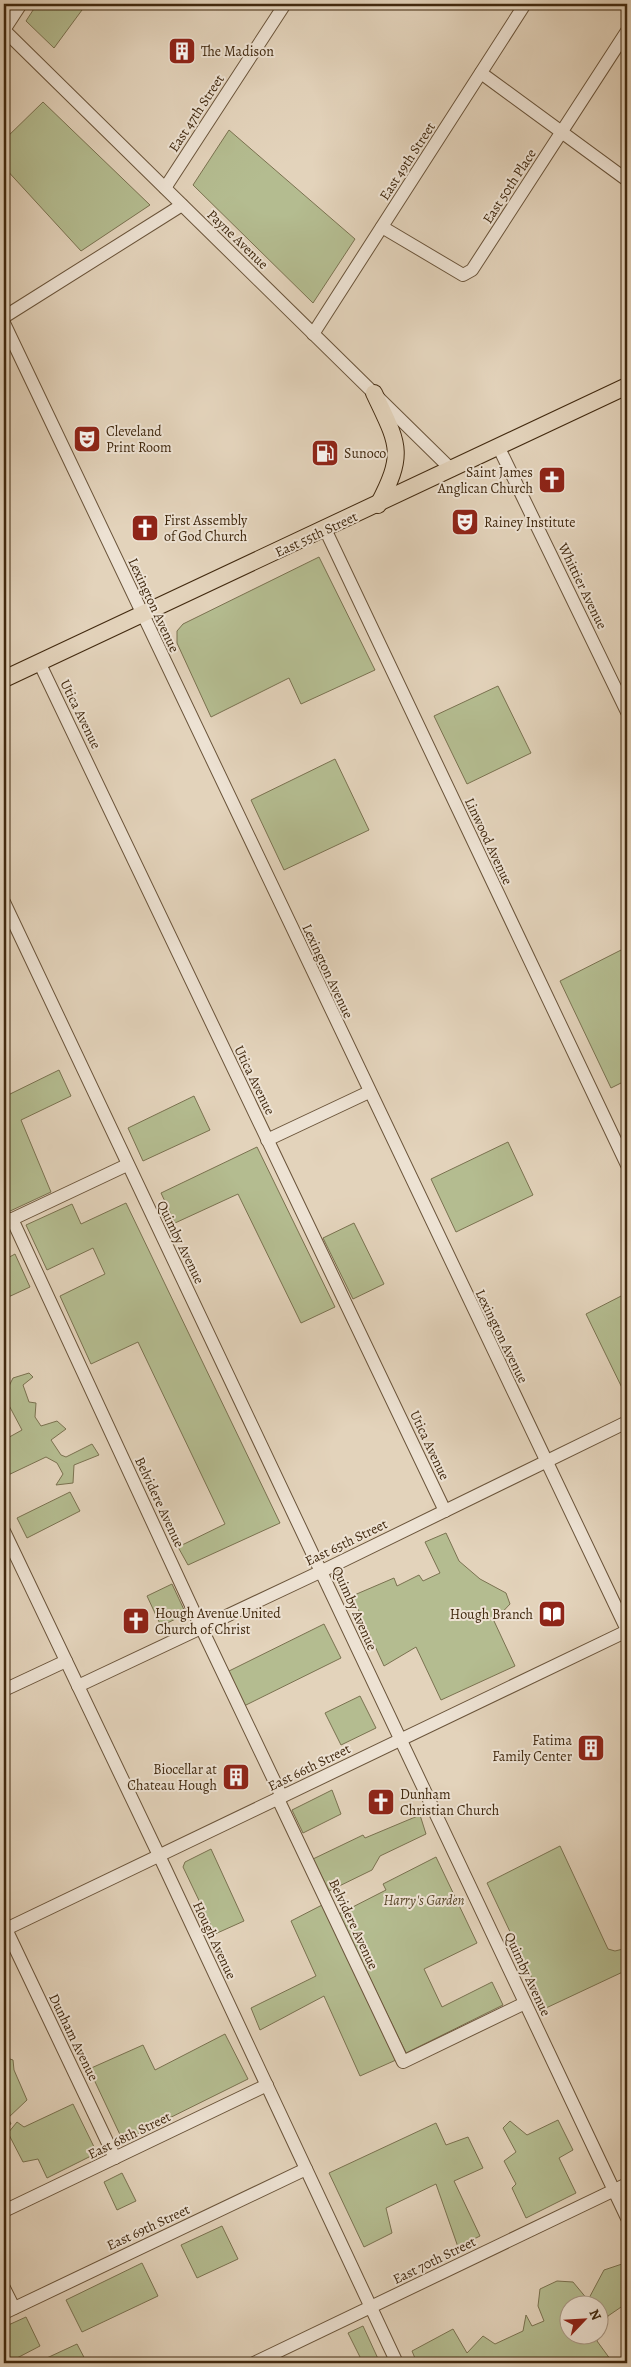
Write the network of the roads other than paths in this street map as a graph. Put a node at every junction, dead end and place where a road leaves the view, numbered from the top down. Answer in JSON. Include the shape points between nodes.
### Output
{"nodes":[{"id":1,"x":21,"y":4,"type":"edge"},
{"id":2,"x":285,"y":4,"type":"edge"},
{"id":3,"x":525,"y":4,"type":"edge"},
{"id":4,"x":4,"y":30,"type":"edge"},
{"id":5,"x":627,"y":31,"type":"edge"},
{"id":6,"x":481,"y":73,"type":"junction"},
{"id":7,"x":563,"y":132,"type":"junction"},
{"id":8,"x":627,"y":180,"type":"edge"},
{"id":9,"x":165,"y":188,"type":"junction"},
{"id":10,"x":182,"y":205,"type":"junction"},
{"id":11,"x":382,"y":227,"type":"junction"},
{"id":12,"x":4,"y":317,"type":"edge"},
{"id":13,"x":4,"y":323,"type":"edge"},
{"id":14,"x":313,"y":334,"type":"junction"},
{"id":15,"x":627,"y":386,"type":"edge"},
{"id":16,"x":374,"y":393,"type":"junction"},
{"id":17,"x":498,"y":446,"type":"junction"},
{"id":18,"x":452,"y":470,"type":"junction"},
{"id":19,"x":378,"y":505,"type":"junction"},
{"id":20,"x":324,"y":530,"type":"junction"},
{"id":21,"x":142,"y":616,"type":"junction"},
{"id":22,"x":39,"y":662,"type":"junction"},
{"id":23,"x":4,"y":679,"type":"edge"},
{"id":24,"x":627,"y":712,"type":"edge"},
{"id":25,"x":4,"y":902,"type":"edge"},
{"id":26,"x":369,"y":1092,"type":"junction"},
{"id":27,"x":268,"y":1140,"type":"junction"},
{"id":28,"x":127,"y":1165,"type":"junction"},
{"id":29,"x":627,"y":1165,"type":"edge"},
{"id":30,"x":8,"y":1221,"type":"edge"},
{"id":31,"x":627,"y":1422,"type":"edge"},
{"id":32,"x":546,"y":1461,"type":"junction"},
{"id":33,"x":444,"y":1511,"type":"junction"},
{"id":34,"x":4,"y":1531,"type":"edge"},
{"id":35,"x":322,"y":1571,"type":"junction"},
{"id":36,"x":201,"y":1627,"type":"junction"},
{"id":37,"x":627,"y":1631,"type":"edge"},
{"id":38,"x":66,"y":1660,"type":"junction"},
{"id":39,"x":78,"y":1686,"type":"junction"},
{"id":40,"x":4,"y":1690,"type":"edge"},
{"id":41,"x":401,"y":1740,"type":"junction"},
{"id":42,"x":280,"y":1798,"type":"junction"},
{"id":43,"x":160,"y":1856,"type":"junction"},
{"id":44,"x":5,"y":1930,"type":"edge"},
{"id":45,"x":525,"y":2003,"type":"junction"},
{"id":46,"x":267,"y":2085,"type":"junction"},
{"id":47,"x":115,"y":2158,"type":"junction"},
{"id":48,"x":306,"y":2169,"type":"junction"},
{"id":49,"x":627,"y":2184,"type":"edge"},
{"id":50,"x":614,"y":2190,"type":"junction"},
{"id":51,"x":4,"y":2211,"type":"edge"},
{"id":52,"x":627,"y":2218,"type":"edge"},
{"id":53,"x":4,"y":2288,"type":"edge"},
{"id":54,"x":371,"y":2307,"type":"junction"},
{"id":55,"x":9,"y":2310,"type":"edge"},
{"id":56,"x":254,"y":2363,"type":"edge"},
{"id":57,"x":397,"y":2363,"type":"edge"}],
"edges":[{"from":1,"to":4,"type":"street"},
{"from":2,"to":9,"type":"street","name":"East 47th Street"},
{"from":3,"to":6,"type":"street","name":"East 49th Street"},
{"from":4,"to":9,"type":"street","name":"Payne Avenue"},
{"from":5,"to":7,"type":"street","name":"East 50th Place"},
{"from":6,"to":7,"type":"street"},
{"from":6,"to":11,"type":"street","name":"East 49th Street"},
{"from":7,"to":8,"type":"street"},
{"from":7,"to":11,"type":"street","name":"East 50th Place","via":[[472,270],[462,275]]},
{"from":9,"to":10,"type":"street","name":"Payne Avenue"},
{"from":10,"to":12,"type":"street"},
{"from":10,"to":14,"type":"street","name":"Payne Avenue"},
{"from":11,"to":14,"type":"street","name":"East 49th Street"},
{"from":13,"to":21,"type":"street","name":"Lexington Avenue"},
{"from":14,"to":16,"type":"street","name":"Payne Avenue"},
{"from":15,"to":17,"type":"main road","name":"East 55th Street"},
{"from":16,"to":18,"type":"street","name":"Payne Avenue"},
{"from":16,"to":19,"type":"main road","via":[[397,452],[390,482]]},
{"from":17,"to":18,"type":"main road","name":"East 55th Street"},
{"from":17,"to":24,"type":"street","name":"Whittier Avenue"},
{"from":18,"to":19,"type":"main road","name":"East 55th Street"},
{"from":19,"to":20,"type":"main road","name":"East 55th Street"},
{"from":20,"to":21,"type":"main road","name":"East 55th Street"},
{"from":20,"to":29,"type":"street","name":"Linwood Avenue"},
{"from":21,"to":22,"type":"main road","name":"East 55th Street"},
{"from":21,"to":26,"type":"street","name":"Lexington Avenue"},
{"from":22,"to":23,"type":"main road","name":"East 55th Street"},
{"from":22,"to":27,"type":"street","name":"Utica Avenue"},
{"from":25,"to":28,"type":"street","name":"Quimby Avenue"},
{"from":26,"to":27,"type":"street"},
{"from":26,"to":32,"type":"street","name":"Lexington Avenue"},
{"from":27,"to":33,"type":"street","name":"Utica Avenue"},
{"from":28,"to":30,"type":"street"},
{"from":28,"to":35,"type":"street","name":"Quimby Avenue"},
{"from":30,"to":36,"type":"street","name":"Belvidere Avenue"},
{"from":31,"to":32,"type":"street","name":"East 65th Street"},
{"from":32,"to":33,"type":"street","name":"East 65th Street"},
{"from":32,"to":37,"type":"street","name":"Lexington Avenue"},
{"from":33,"to":35,"type":"street","name":"East 65th Street"},
{"from":34,"to":38,"type":"street","name":"Hough Avenue"},
{"from":35,"to":36,"type":"street","name":"East 65th Street"},
{"from":35,"to":41,"type":"street","name":"Quimby Avenue"},
{"from":36,"to":39,"type":"street","name":"East 65th Street"},
{"from":36,"to":42,"type":"street","name":"Belvidere Avenue"},
{"from":37,"to":41,"type":"street","name":"East 66th Street"},
{"from":38,"to":39,"type":"street","name":"Hough Avenue"},
{"from":38,"to":40,"type":"street"},
{"from":39,"to":43,"type":"street","name":"Hough Avenue"},
{"from":41,"to":42,"type":"street","name":"East 66th Street"},
{"from":41,"to":45,"type":"street","name":"Quimby Avenue"},
{"from":42,"to":43,"type":"street","name":"East 66th Street"},
{"from":42,"to":45,"type":"street","name":"Belvidere Avenue","via":[[403,2062]]},
{"from":43,"to":44,"type":"street","name":"East 66th Street"},
{"from":43,"to":46,"type":"street","name":"Hough Avenue"},
{"from":44,"to":47,"type":"street","name":"Dunham Avenue"},
{"from":45,"to":50,"type":"street","name":"Quimby Avenue"},
{"from":46,"to":47,"type":"street","name":"East 68th Street"},
{"from":46,"to":48,"type":"street","name":"Hough Avenue"},
{"from":47,"to":51,"type":"street","name":"East 68th Street"},
{"from":48,"to":54,"type":"street","name":"Hough Avenue"},
{"from":48,"to":55,"type":"street","name":"East 69th Street"},
{"from":49,"to":50,"type":"street","name":"East 70th Street"},
{"from":50,"to":52,"type":"street","name":"Quimby Avenue"},
{"from":50,"to":54,"type":"street","name":"East 70th Street"},
{"from":53,"to":55,"type":"street"},
{"from":54,"to":56,"type":"street","name":"East 70th Street"},
{"from":54,"to":57,"type":"street","name":"Hough Avenue"}]}
